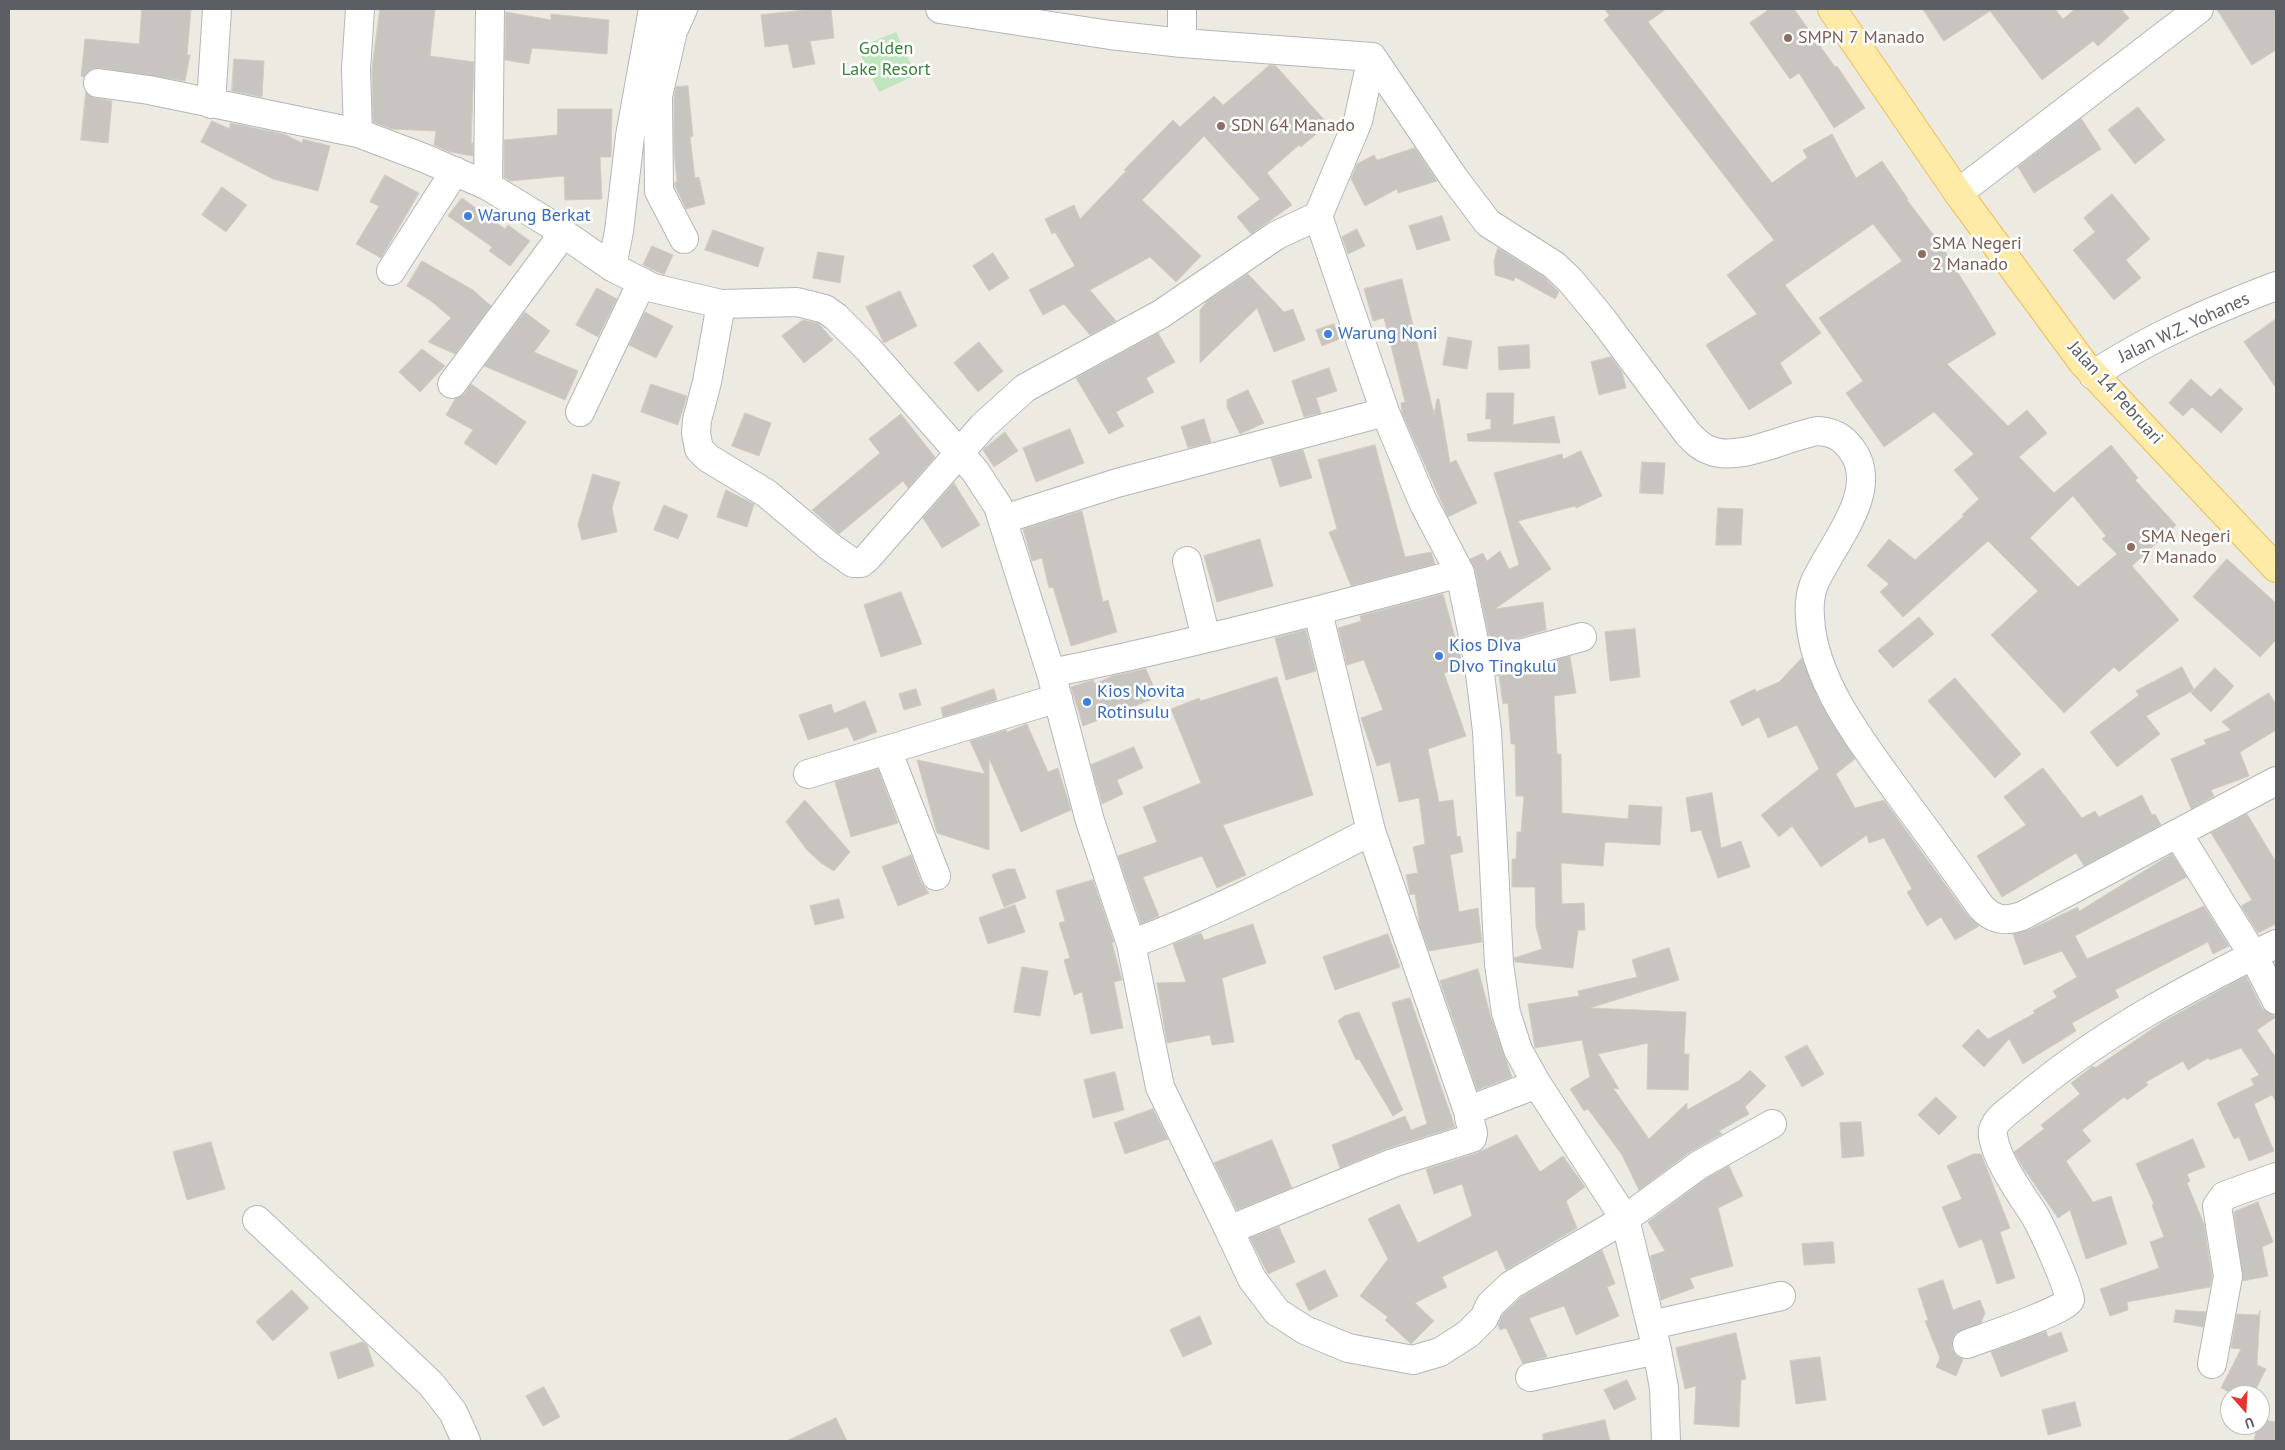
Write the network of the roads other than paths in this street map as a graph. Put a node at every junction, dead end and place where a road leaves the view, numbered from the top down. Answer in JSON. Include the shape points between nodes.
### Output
{"nodes":[{"id":1,"x":217,"y":9,"type":"edge"},
{"id":2,"x":360,"y":9,"type":"edge"},
{"id":3,"x":490,"y":9,"type":"edge"},
{"id":4,"x":653,"y":9,"type":"edge"},
{"id":5,"x":683,"y":9,"type":"edge"},
{"id":6,"x":940,"y":9,"type":"edge"},
{"id":7,"x":1182,"y":9,"type":"edge"},
{"id":8,"x":1832,"y":9,"type":"edge"},
{"id":9,"x":2199,"y":9,"type":"edge"},
{"id":10,"x":1182,"y":43,"type":"junction"},
{"id":11,"x":1372,"y":57,"type":"junction"},
{"id":12,"x":98,"y":83,"type":"dead end"},
{"id":13,"x":211,"y":104,"type":"junction"},
{"id":14,"x":358,"y":133,"type":"junction"},
{"id":15,"x":455,"y":171,"type":"junction"},
{"id":16,"x":488,"y":186,"type":"junction"},
{"id":17,"x":1958,"y":193,"type":"junction"},
{"id":18,"x":1318,"y":216,"type":"junction"},
{"id":19,"x":563,"y":234,"type":"junction"},
{"id":20,"x":684,"y":239,"type":"dead end"},
{"id":21,"x":612,"y":266,"type":"junction"},
{"id":22,"x":391,"y":271,"type":"dead end"},
{"id":23,"x":642,"y":282,"type":"junction"},
{"id":24,"x":2276,"y":286,"type":"edge"},
{"id":25,"x":721,"y":304,"type":"junction"},
{"id":26,"x":2094,"y":375,"type":"junction"},
{"id":27,"x":452,"y":384,"type":"dead end"},
{"id":28,"x":580,"y":412,"type":"dead end"},
{"id":29,"x":1385,"y":412,"type":"junction"},
{"id":30,"x":959,"y":453,"type":"junction"},
{"id":31,"x":1004,"y":519,"type":"junction"},
{"id":32,"x":1186,"y":561,"type":"dead end"},
{"id":33,"x":2276,"y":568,"type":"edge"},
{"id":34,"x":1460,"y":574,"type":"junction"},
{"id":35,"x":1318,"y":612,"type":"junction"},
{"id":36,"x":1582,"y":637,"type":"dead end"},
{"id":37,"x":1191,"y":641,"type":"junction"},
{"id":38,"x":1478,"y":665,"type":"junction"},
{"id":39,"x":1052,"y":673,"type":"junction"},
{"id":40,"x":1058,"y":698,"type":"junction"},
{"id":41,"x":886,"y":750,"type":"junction"},
{"id":42,"x":808,"y":774,"type":"dead end"},
{"id":43,"x":2276,"y":781,"type":"edge"},
{"id":44,"x":1371,"y":831,"type":"junction"},
{"id":45,"x":2178,"y":834,"type":"junction"},
{"id":46,"x":936,"y":876,"type":"dead end"},
{"id":47,"x":1131,"y":944,"type":"junction"},
{"id":48,"x":2265,"y":950,"type":"edge"},
{"id":49,"x":2276,"y":1000,"type":"edge"},
{"id":50,"x":1537,"y":1084,"type":"junction"},
{"id":51,"x":1469,"y":1114,"type":"junction"},
{"id":52,"x":1772,"y":1124,"type":"dead end"},
{"id":53,"x":2276,"y":1177,"type":"edge"},
{"id":54,"x":1625,"y":1219,"type":"junction"},
{"id":55,"x":257,"y":1220,"type":"dead end"},
{"id":56,"x":1229,"y":1230,"type":"junction"},
{"id":57,"x":1781,"y":1296,"type":"dead end"},
{"id":58,"x":1654,"y":1337,"type":"junction"},
{"id":59,"x":1967,"y":1344,"type":"dead end"},
{"id":60,"x":2212,"y":1364,"type":"dead end"},
{"id":61,"x":1530,"y":1377,"type":"dead end"},
{"id":62,"x":466,"y":1441,"type":"edge"},
{"id":63,"x":1666,"y":1441,"type":"edge"}],
"edges":[{"from":1,"to":13,"type":"street"},
{"from":2,"to":14,"type":"street","via":[[356,69]]},
{"from":3,"to":16,"type":"street"},
{"from":4,"to":21,"type":"street"},
{"from":5,"to":20,"type":"street","via":[[673,31],[658,96],[659,191]]},
{"from":6,"to":10,"type":"street"},
{"from":7,"to":10,"type":"street"},
{"from":8,"to":17,"type":"main road","name":"Jalan 14 Pebruari"},
{"from":9,"to":17,"type":"street"},
{"from":10,"to":11,"type":"street"},
{"from":11,"to":18,"type":"street","via":[[1358,121]]},
{"from":11,"to":45,"type":"street","via":[[1488,224],[1554,265],[1570,280],[1688,434],[1700,445],[1714,452],[1740,452],[1818,431],[1844,440],[1853,451],[1861,469],[1860,491],[1854,509],[1814,584],[1809,602],[1811,635],[1824,672],[1863,744],[1988,914],[2001,920],[2022,916]]},
{"from":12,"to":13,"type":"street"},
{"from":13,"to":14,"type":"street"},
{"from":14,"to":15,"type":"street"},
{"from":15,"to":16,"type":"street"},
{"from":15,"to":22,"type":"street"},
{"from":16,"to":19,"type":"street"},
{"from":17,"to":26,"type":"main road","name":"Jalan 14 Pebruari"},
{"from":18,"to":29,"type":"street"},
{"from":18,"to":30,"type":"street","via":[[1277,235],[1181,302],[1025,388]]},
{"from":19,"to":21,"type":"street"},
{"from":19,"to":27,"type":"street"},
{"from":21,"to":23,"type":"street"},
{"from":23,"to":25,"type":"street","via":[[679,295]]},
{"from":23,"to":28,"type":"street"},
{"from":24,"to":26,"type":"street","name":"Jalan W.Z. Yohanes","via":[[2141,346]]},
{"from":25,"to":30,"type":"street","via":[[797,302],[825,309],[868,348]]},
{"from":25,"to":30,"type":"street","via":[[697,420],[699,449],[708,458],[766,493],[853,563],[861,563],[867,558]]},
{"from":26,"to":33,"type":"main road","name":"Jalan 14 Pebruari"},
{"from":29,"to":31,"type":"street","via":[[1145,475]]},
{"from":29,"to":34,"type":"street","via":[[1423,502]]},
{"from":30,"to":31,"type":"street","via":[[984,484]]},
{"from":31,"to":39,"type":"street"},
{"from":32,"to":37,"type":"street"},
{"from":34,"to":35,"type":"street"},
{"from":34,"to":38,"type":"street"},
{"from":35,"to":37,"type":"street"},
{"from":35,"to":44,"type":"street"},
{"from":36,"to":38,"type":"street"},
{"from":37,"to":39,"type":"street"},
{"from":38,"to":50,"type":"street","via":[[1487,731],[1499,964],[1511,1032]]},
{"from":39,"to":40,"type":"street"},
{"from":40,"to":41,"type":"street"},
{"from":40,"to":47,"type":"street","via":[[1090,821]]},
{"from":41,"to":42,"type":"street"},
{"from":41,"to":46,"type":"street"},
{"from":43,"to":45,"type":"street"},
{"from":44,"to":47,"type":"street","via":[[1207,914]]},
{"from":44,"to":51,"type":"street"},
{"from":45,"to":48,"type":"street"},
{"from":47,"to":56,"type":"street","via":[[1160,1087]]},
{"from":48,"to":49,"type":"street"},
{"from":48,"to":59,"type":"street","via":[[2092,1046],[2050,1076],[1997,1122],[1992,1133],[1996,1148],[2036,1219],[2070,1300],[2040,1316]]},
{"from":50,"to":51,"type":"street","via":[[1472,1109]]},
{"from":50,"to":54,"type":"street"},
{"from":51,"to":56,"type":"street","via":[[1472,1138],[1400,1160]]},
{"from":52,"to":54,"type":"street","via":[[1699,1165]]},
{"from":53,"to":60,"type":"street","via":[[2219,1199],[2217,1206],[2228,1276]]},
{"from":54,"to":56,"type":"street","via":[[1511,1285],[1490,1305],[1476,1326],[1440,1352],[1413,1360],[1348,1348],[1305,1330],[1277,1312],[1265,1299]]},
{"from":54,"to":58,"type":"street"},
{"from":55,"to":62,"type":"street","via":[[431,1384],[453,1412]]},
{"from":57,"to":58,"type":"street"},
{"from":58,"to":61,"type":"street"},
{"from":58,"to":63,"type":"street","via":[[1664,1388]]}]}
